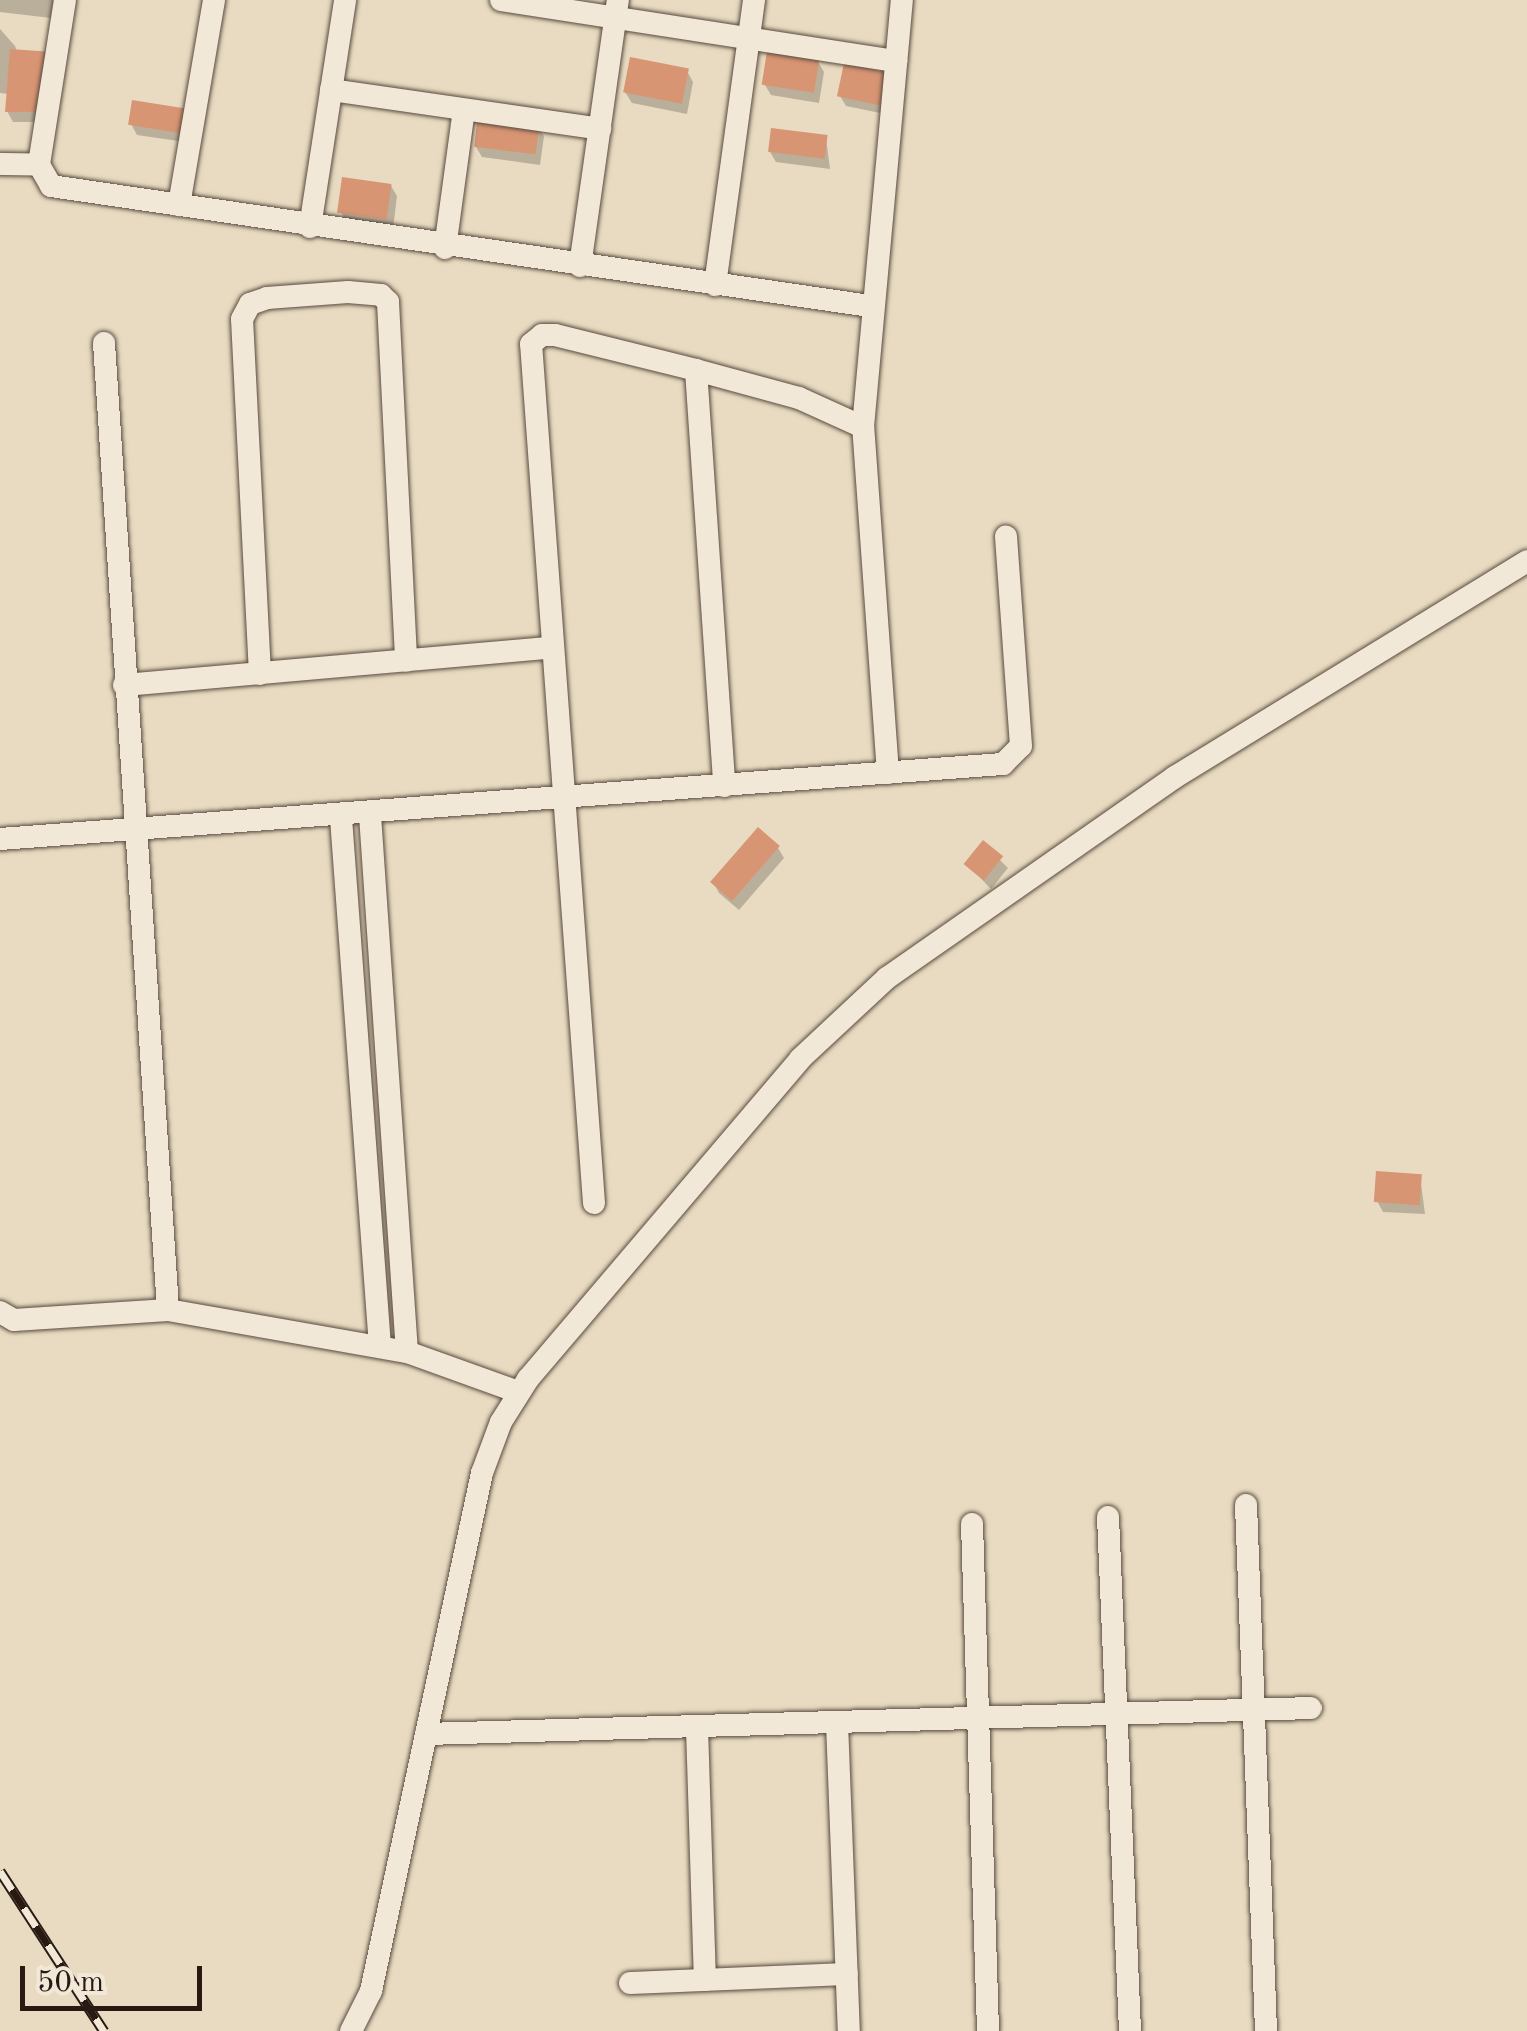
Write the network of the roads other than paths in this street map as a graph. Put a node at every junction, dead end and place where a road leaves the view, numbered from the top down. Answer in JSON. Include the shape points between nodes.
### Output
{"nodes":[{"id":1,"x":65,"y":0,"type":"edge"},
{"id":2,"x":214,"y":0,"type":"edge"},
{"id":3,"x":346,"y":0,"type":"edge"},
{"id":4,"x":500,"y":0,"type":"edge"},
{"id":5,"x":754,"y":0,"type":"edge"},
{"id":6,"x":902,"y":0,"type":"edge"},
{"id":7,"x":617,"y":9,"type":"edge"},
{"id":8,"x":748,"y":38,"type":"junction"},
{"id":9,"x":896,"y":62,"type":"junction"},
{"id":10,"x":331,"y":90,"type":"junction"},
{"id":11,"x":464,"y":110,"type":"junction"},
{"id":12,"x":600,"y":130,"type":"junction"},
{"id":13,"x":0,"y":164,"type":"edge"},
{"id":14,"x":40,"y":165,"type":"junction"},
{"id":15,"x":179,"y":205,"type":"junction"},
{"id":16,"x":310,"y":226,"type":"junction"},
{"id":17,"x":445,"y":248,"type":"junction"},
{"id":18,"x":580,"y":266,"type":"junction"},
{"id":19,"x":715,"y":285,"type":"junction"},
{"id":20,"x":870,"y":306,"type":"junction"},
{"id":21,"x":104,"y":344,"type":"dead end"},
{"id":22,"x":696,"y":370,"type":"junction"},
{"id":23,"x":863,"y":427,"type":"junction"},
{"id":24,"x":1006,"y":537,"type":"dead end"},
{"id":25,"x":1527,"y":562,"type":"edge"},
{"id":26,"x":548,"y":648,"type":"junction"},
{"id":27,"x":406,"y":661,"type":"junction"},
{"id":28,"x":260,"y":674,"type":"junction"},
{"id":29,"x":124,"y":685,"type":"junction"},
{"id":30,"x":888,"y":773,"type":"junction"},
{"id":31,"x":724,"y":786,"type":"junction"},
{"id":32,"x":560,"y":798,"type":"junction"},
{"id":33,"x":370,"y":815,"type":"junction"},
{"id":34,"x":340,"y":818,"type":"junction"},
{"id":35,"x":132,"y":830,"type":"junction"},
{"id":36,"x":0,"y":839,"type":"edge"},
{"id":37,"x":594,"y":1204,"type":"dead end"},
{"id":38,"x":168,"y":1310,"type":"junction"},
{"id":39,"x":0,"y":1312,"type":"edge"},
{"id":40,"x":380,"y":1347,"type":"junction"},
{"id":41,"x":407,"y":1352,"type":"junction"},
{"id":42,"x":518,"y":1392,"type":"junction"},
{"id":43,"x":1246,"y":1505,"type":"dead end"},
{"id":44,"x":1108,"y":1517,"type":"dead end"},
{"id":45,"x":972,"y":1524,"type":"dead end"},
{"id":46,"x":1311,"y":1708,"type":"dead end"},
{"id":47,"x":1254,"y":1710,"type":"junction"},
{"id":48,"x":1119,"y":1714,"type":"junction"},
{"id":49,"x":975,"y":1719,"type":"junction"},
{"id":50,"x":837,"y":1723,"type":"junction"},
{"id":51,"x":698,"y":1728,"type":"junction"},
{"id":52,"x":426,"y":1734,"type":"junction"},
{"id":53,"x":847,"y":1974,"type":"junction"},
{"id":54,"x":705,"y":1980,"type":"junction"},
{"id":55,"x":630,"y":1983,"type":"dead end"},
{"id":56,"x":351,"y":2031,"type":"edge"},
{"id":57,"x":848,"y":2031,"type":"edge"},
{"id":58,"x":988,"y":2031,"type":"edge"},
{"id":59,"x":1130,"y":2031,"type":"edge"},
{"id":60,"x":1266,"y":2031,"type":"edge"}],
"edges":[{"from":1,"to":14,"type":"street"},
{"from":2,"to":15,"type":"street"},
{"from":3,"to":10,"type":"street"},
{"from":4,"to":7,"type":"street"},
{"from":5,"to":8,"type":"street"},
{"from":6,"to":9,"type":"street"},
{"from":7,"to":8,"type":"street"},
{"from":7,"to":12,"type":"street"},
{"from":8,"to":9,"type":"street"},
{"from":8,"to":19,"type":"street"},
{"from":9,"to":20,"type":"street"},
{"from":10,"to":11,"type":"street"},
{"from":10,"to":16,"type":"street"},
{"from":11,"to":12,"type":"street"},
{"from":11,"to":17,"type":"street"},
{"from":12,"to":18,"type":"street"},
{"from":13,"to":14,"type":"street"},
{"from":14,"to":15,"type":"street","via":[[44,180],[60,190]]},
{"from":15,"to":16,"type":"street"},
{"from":16,"to":17,"type":"street"},
{"from":17,"to":18,"type":"street"},
{"from":18,"to":19,"type":"street"},
{"from":19,"to":20,"type":"street"},
{"from":20,"to":23,"type":"street"},
{"from":21,"to":29,"type":"street"},
{"from":22,"to":23,"type":"street","via":[[800,398]]},
{"from":22,"to":26,"type":"street","via":[[555,335],[531,344]]},
{"from":22,"to":31,"type":"street"},
{"from":23,"to":30,"type":"street"},
{"from":24,"to":30,"type":"street","via":[[1021,733],[1017,755],[1004,764]]},
{"from":25,"to":42,"type":"street","via":[[1176,777],[887,978],[800,1059]]},
{"from":26,"to":27,"type":"street"},
{"from":26,"to":32,"type":"street"},
{"from":27,"to":28,"type":"street"},
{"from":27,"to":28,"type":"street","via":[[388,302],[360,293],[267,298],[250,304],[242,319]]},
{"from":28,"to":29,"type":"street"},
{"from":29,"to":35,"type":"street"},
{"from":30,"to":31,"type":"street"},
{"from":31,"to":32,"type":"street"},
{"from":32,"to":33,"type":"street"},
{"from":32,"to":37,"type":"street"},
{"from":33,"to":34,"type":"street"},
{"from":33,"to":41,"type":"street"},
{"from":34,"to":35,"type":"street"},
{"from":34,"to":40,"type":"street"},
{"from":35,"to":36,"type":"street"},
{"from":35,"to":38,"type":"street"},
{"from":38,"to":39,"type":"street","via":[[14,1320]]},
{"from":38,"to":40,"type":"street"},
{"from":40,"to":41,"type":"street"},
{"from":41,"to":42,"type":"street"},
{"from":42,"to":52,"type":"street","via":[[482,1473]]},
{"from":43,"to":47,"type":"street"},
{"from":44,"to":48,"type":"street"},
{"from":45,"to":49,"type":"street"},
{"from":46,"to":47,"type":"street"},
{"from":47,"to":48,"type":"street"},
{"from":47,"to":60,"type":"street"},
{"from":48,"to":49,"type":"street"},
{"from":48,"to":59,"type":"street"},
{"from":49,"to":50,"type":"street"},
{"from":49,"to":58,"type":"street"},
{"from":50,"to":51,"type":"street"},
{"from":50,"to":53,"type":"street"},
{"from":51,"to":52,"type":"street"},
{"from":51,"to":54,"type":"street"},
{"from":52,"to":56,"type":"street","via":[[372,1991]]},
{"from":53,"to":54,"type":"street"},
{"from":53,"to":57,"type":"street"},
{"from":54,"to":55,"type":"street"}]}
